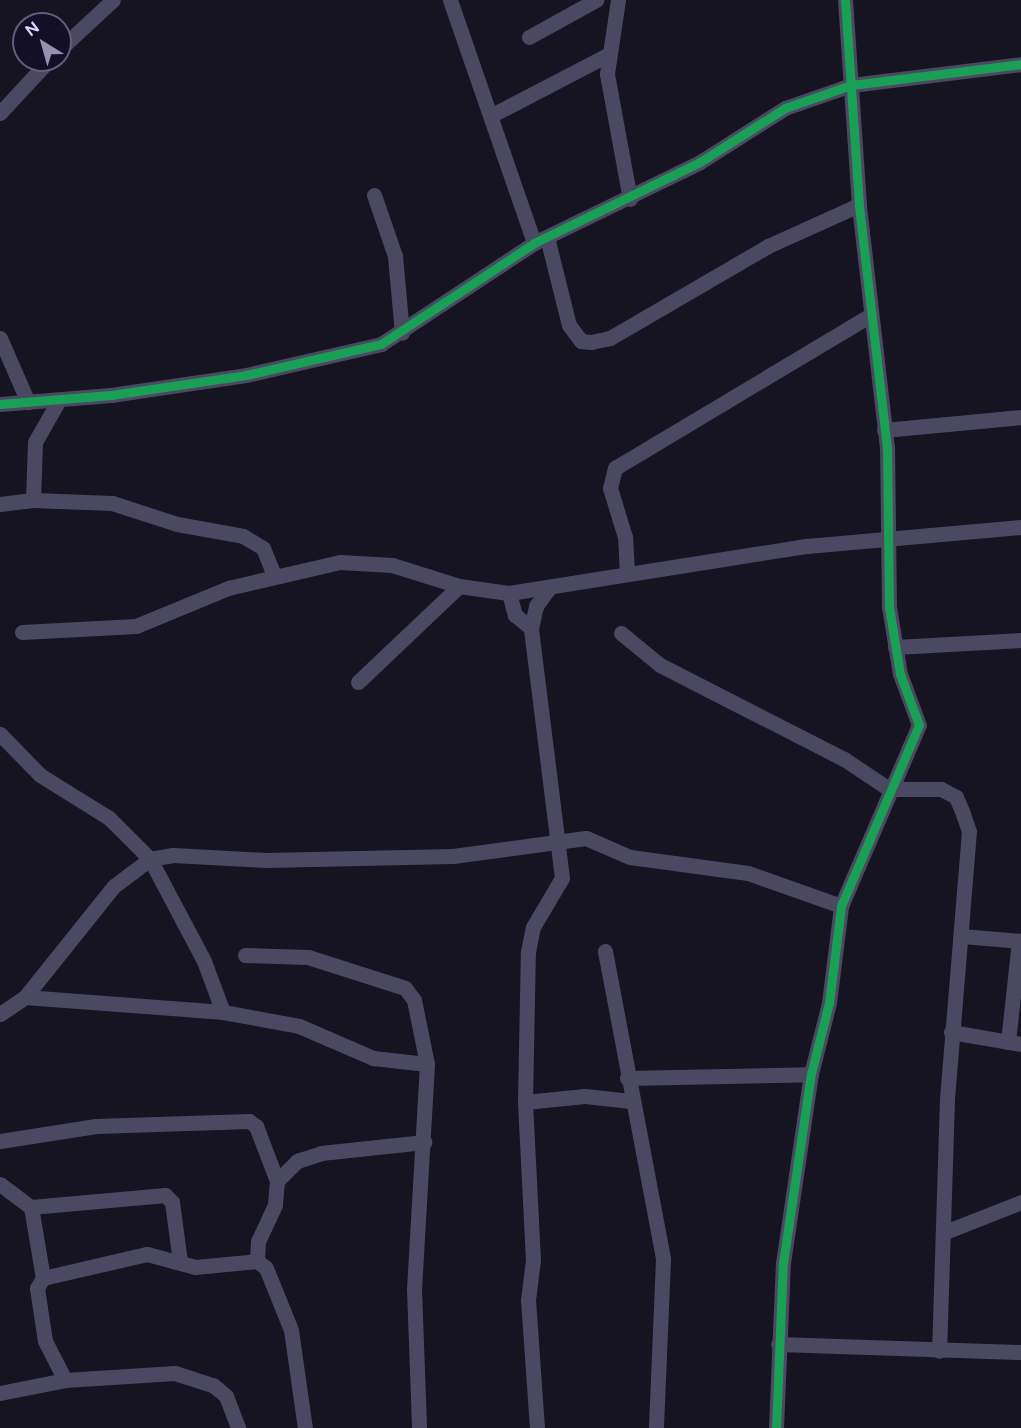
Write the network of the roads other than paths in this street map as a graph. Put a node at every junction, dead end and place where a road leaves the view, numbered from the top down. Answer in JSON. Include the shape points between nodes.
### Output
{"nodes":[{"id":1,"x":113,"y":0,"type":"edge"},
{"id":2,"x":450,"y":0,"type":"edge"},
{"id":3,"x":596,"y":0,"type":"edge"},
{"id":4,"x":618,"y":0,"type":"edge"},
{"id":5,"x":844,"y":0,"type":"edge"},
{"id":6,"x":529,"y":37,"type":"dead end"},
{"id":7,"x":72,"y":38,"type":"edge"},
{"id":8,"x":609,"y":54,"type":"junction"},
{"id":9,"x":1021,"y":64,"type":"edge"},
{"id":10,"x":39,"y":72,"type":"edge"},
{"id":11,"x":851,"y":85,"type":"junction"},
{"id":12,"x":0,"y":113,"type":"edge"},
{"id":13,"x":492,"y":115,"type":"junction"},
{"id":14,"x":374,"y":195,"type":"dead end"},
{"id":15,"x":630,"y":199,"type":"junction"},
{"id":16,"x":859,"y":205,"type":"junction"},
{"id":17,"x":541,"y":240,"type":"junction"},
{"id":18,"x":871,"y":315,"type":"junction"},
{"id":19,"x":402,"y":333,"type":"junction"},
{"id":20,"x":0,"y":338,"type":"edge"},
{"id":21,"x":59,"y":400,"type":"junction"},
{"id":22,"x":28,"y":402,"type":"junction"},
{"id":23,"x":0,"y":404,"type":"edge"},
{"id":24,"x":1021,"y":417,"type":"edge"},
{"id":25,"x":884,"y":430,"type":"junction"},
{"id":26,"x":33,"y":500,"type":"junction"},
{"id":27,"x":0,"y":504,"type":"edge"},
{"id":28,"x":1021,"y":527,"type":"edge"},
{"id":29,"x":888,"y":536,"type":"junction"},
{"id":30,"x":627,"y":573,"type":"junction"},
{"id":31,"x":274,"y":574,"type":"junction"},
{"id":32,"x":459,"y":586,"type":"junction"},
{"id":33,"x":549,"y":588,"type":"junction"},
{"id":34,"x":509,"y":593,"type":"junction"},
{"id":35,"x":531,"y":628,"type":"junction"},
{"id":36,"x":22,"y":632,"type":"dead end"},
{"id":37,"x":621,"y":633,"type":"dead end"},
{"id":38,"x":1021,"y":640,"type":"edge"},
{"id":39,"x":895,"y":647,"type":"junction"},
{"id":40,"x":358,"y":682,"type":"dead end"},
{"id":41,"x":3,"y":742,"type":"edge"},
{"id":42,"x":889,"y":789,"type":"junction"},
{"id":43,"x":558,"y":840,"type":"junction"},
{"id":44,"x":150,"y":859,"type":"junction"},
{"id":45,"x":842,"y":906,"type":"junction"},
{"id":46,"x":962,"y":936,"type":"junction"},
{"id":47,"x":1020,"y":941,"type":"edge"},
{"id":48,"x":604,"y":951,"type":"dead end"},
{"id":49,"x":245,"y":955,"type":"dead end"},
{"id":50,"x":25,"y":997,"type":"junction"},
{"id":51,"x":1,"y":1011,"type":"edge"},
{"id":52,"x":223,"y":1012,"type":"junction"},
{"id":53,"x":951,"y":1032,"type":"junction"},
{"id":54,"x":1015,"y":1043,"type":"edge"},
{"id":55,"x":428,"y":1064,"type":"junction"},
{"id":56,"x":811,"y":1074,"type":"junction"},
{"id":57,"x":627,"y":1078,"type":"junction"},
{"id":58,"x":631,"y":1101,"type":"junction"},
{"id":59,"x":525,"y":1102,"type":"junction"},
{"id":60,"x":0,"y":1141,"type":"edge"},
{"id":61,"x":424,"y":1142,"type":"junction"},
{"id":62,"x":277,"y":1181,"type":"junction"},
{"id":63,"x":0,"y":1184,"type":"edge"},
{"id":64,"x":1021,"y":1202,"type":"edge"},
{"id":65,"x":31,"y":1207,"type":"junction"},
{"id":66,"x":945,"y":1232,"type":"junction"},
{"id":67,"x":257,"y":1261,"type":"junction"},
{"id":68,"x":180,"y":1262,"type":"junction"},
{"id":69,"x":43,"y":1278,"type":"junction"},
{"id":70,"x":778,"y":1344,"type":"junction"},
{"id":71,"x":939,"y":1351,"type":"junction"},
{"id":72,"x":1021,"y":1353,"type":"edge"},
{"id":73,"x":65,"y":1380,"type":"junction"},
{"id":74,"x":0,"y":1393,"type":"edge"},
{"id":75,"x":238,"y":1428,"type":"edge"},
{"id":76,"x":305,"y":1428,"type":"edge"},
{"id":77,"x":419,"y":1428,"type":"edge"},
{"id":78,"x":537,"y":1428,"type":"edge"},
{"id":79,"x":656,"y":1428,"type":"edge"},
{"id":80,"x":776,"y":1428,"type":"edge"}],
"edges":[{"from":1,"to":7,"type":"street"},
{"from":2,"to":13,"type":"street"},
{"from":3,"to":6,"type":"street"},
{"from":4,"to":8,"type":"street","via":[[617,26]]},
{"from":5,"to":11,"type":"street"},
{"from":8,"to":13,"type":"street"},
{"from":8,"to":15,"type":"street","via":[[607,74]]},
{"from":9,"to":11,"type":"street"},
{"from":10,"to":12,"type":"street"},
{"from":11,"to":15,"type":"street","via":[[785,108],[734,143]]},
{"from":11,"to":16,"type":"street"},
{"from":13,"to":17,"type":"street"},
{"from":14,"to":19,"type":"street","via":[[395,256]]},
{"from":15,"to":17,"type":"street"},
{"from":16,"to":17,"type":"street","via":[[768,246],[610,338],[591,342],[581,340],[569,325]]},
{"from":16,"to":18,"type":"street"},
{"from":17,"to":19,"type":"street","via":[[473,280]]},
{"from":18,"to":25,"type":"street"},
{"from":18,"to":30,"type":"street","via":[[615,468],[609,488],[624,537]]},
{"from":19,"to":21,"type":"street","via":[[352,352],[246,375]]},
{"from":20,"to":22,"type":"street"},
{"from":21,"to":22,"type":"street"},
{"from":21,"to":26,"type":"street","via":[[35,442]]},
{"from":22,"to":23,"type":"street"},
{"from":24,"to":25,"type":"street"},
{"from":25,"to":29,"type":"street"},
{"from":26,"to":27,"type":"street"},
{"from":26,"to":31,"type":"street","via":[[112,503],[177,524],[243,536],[263,548]]},
{"from":28,"to":29,"type":"street"},
{"from":29,"to":30,"type":"street"},
{"from":29,"to":39,"type":"street","via":[[889,607]]},
{"from":30,"to":33,"type":"street"},
{"from":31,"to":32,"type":"street","via":[[340,562],[371,562]]},
{"from":31,"to":36,"type":"street","via":[[228,588],[136,626]]},
{"from":32,"to":34,"type":"street"},
{"from":32,"to":40,"type":"street"},
{"from":33,"to":34,"type":"street"},
{"from":33,"to":35,"type":"street","via":[[536,606]]},
{"from":34,"to":35,"type":"street","via":[[515,615]]},
{"from":35,"to":43,"type":"street"},
{"from":37,"to":42,"type":"street","via":[[660,665],[844,759]]},
{"from":38,"to":39,"type":"street"},
{"from":39,"to":42,"type":"street","via":[[905,692],[919,725]]},
{"from":41,"to":44,"type":"street","via":[[48,782],[109,818]]},
{"from":42,"to":45,"type":"street"},
{"from":42,"to":46,"type":"street","via":[[941,789],[956,797],[969,831]]},
{"from":43,"to":44,"type":"street","via":[[453,856],[266,860],[173,855]]},
{"from":43,"to":45,"type":"street","via":[[586,838],[630,857],[724,867]]},
{"from":43,"to":59,"type":"street","via":[[562,879],[533,927],[528,952],[530,1029]]},
{"from":44,"to":50,"type":"street","via":[[101,899]]},
{"from":44,"to":52,"type":"street","via":[[204,960]]},
{"from":45,"to":56,"type":"street","via":[[829,1003]]},
{"from":46,"to":47,"type":"street"},
{"from":46,"to":53,"type":"street"},
{"from":47,"to":54,"type":"street"},
{"from":48,"to":57,"type":"street"},
{"from":49,"to":55,"type":"street","via":[[308,957],[405,988],[414,1000]]},
{"from":50,"to":51,"type":"street"},
{"from":50,"to":52,"type":"street"},
{"from":52,"to":55,"type":"street","via":[[299,1026],[373,1058]]},
{"from":53,"to":54,"type":"street"},
{"from":53,"to":66,"type":"street"},
{"from":55,"to":61,"type":"street"},
{"from":56,"to":57,"type":"street"},
{"from":56,"to":70,"type":"street","via":[[783,1263]]},
{"from":57,"to":58,"type":"street"},
{"from":58,"to":59,"type":"street","via":[[585,1096]]},
{"from":58,"to":79,"type":"street","via":[[663,1259]]},
{"from":59,"to":78,"type":"street","via":[[533,1260],[528,1300]]},
{"from":60,"to":62,"type":"street","via":[[96,1126],[242,1119],[256,1126]]},
{"from":61,"to":62,"type":"street","via":[[321,1154],[297,1161]]},
{"from":61,"to":77,"type":"street","via":[[414,1289]]},
{"from":62,"to":67,"type":"street","via":[[275,1205],[258,1241]]},
{"from":63,"to":65,"type":"street"},
{"from":64,"to":66,"type":"street"},
{"from":65,"to":68,"type":"street","via":[[165,1195],[172,1202]]},
{"from":65,"to":69,"type":"street"},
{"from":66,"to":71,"type":"street"},
{"from":67,"to":68,"type":"street","via":[[195,1267]]},
{"from":67,"to":76,"type":"street","via":[[266,1268],[291,1330]]},
{"from":68,"to":69,"type":"street","via":[[147,1254]]},
{"from":69,"to":73,"type":"street","via":[[37,1288],[45,1341]]},
{"from":70,"to":71,"type":"street"},
{"from":70,"to":80,"type":"street"},
{"from":71,"to":72,"type":"street"},
{"from":73,"to":74,"type":"street"},
{"from":73,"to":75,"type":"street","via":[[145,1374],[193,1377],[226,1396]]}]}
